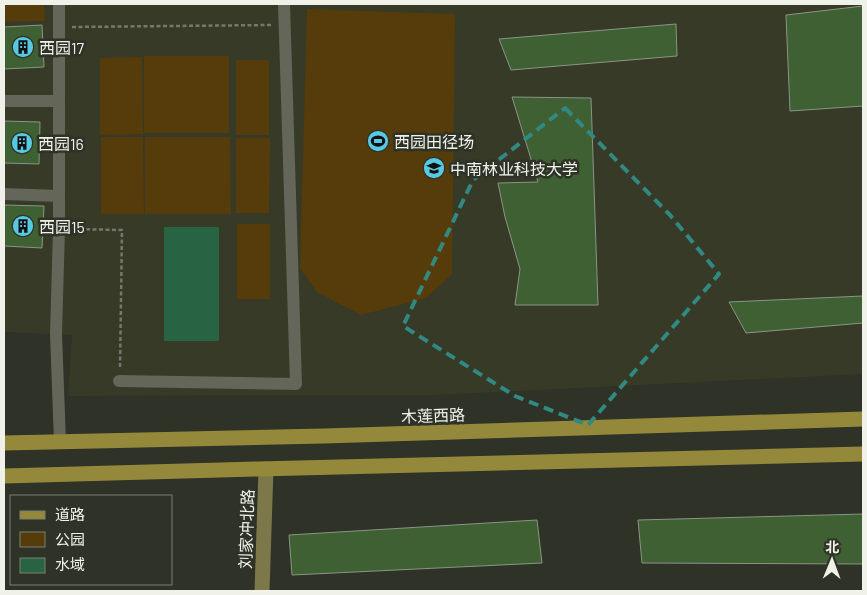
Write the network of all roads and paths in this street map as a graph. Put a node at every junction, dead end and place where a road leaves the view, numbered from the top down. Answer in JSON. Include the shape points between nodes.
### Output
{"nodes":[{"id":1,"x":59,"y":4,"type":"edge"},
{"id":2,"x":284,"y":4,"type":"edge"},
{"id":3,"x":285,"y":25,"type":"junction"},
{"id":4,"x":59,"y":27,"type":"junction"},
{"id":5,"x":4,"y":101,"type":"edge"},
{"id":6,"x":59,"y":101,"type":"junction"},
{"id":7,"x":4,"y":194,"type":"edge"},
{"id":8,"x":59,"y":196,"type":"junction"},
{"id":9,"x":59,"y":229,"type":"junction"},
{"id":10,"x":120,"y":381,"type":"joint"},
{"id":11,"x":863,"y":419,"type":"edge"},
{"id":12,"x":60,"y":442,"type":"junction"},
{"id":13,"x":4,"y":443,"type":"edge"},
{"id":14,"x":863,"y":454,"type":"edge"},
{"id":15,"x":262,"y":469,"type":"junction"},
{"id":16,"x":4,"y":476,"type":"edge"},
{"id":17,"x":254,"y":591,"type":"edge"},
{"id":18,"x":262,"y":591,"type":"edge"}],
"edges":[{"from":1,"to":4,"type":"street"},
{"from":2,"to":3,"type":"street"},
{"from":3,"to":4,"type":"path"},
{"from":3,"to":10,"type":"street","via":[[296,384]]},
{"from":4,"to":6,"type":"street"},
{"from":5,"to":6,"type":"street"},
{"from":6,"to":8,"type":"street"},
{"from":7,"to":8,"type":"street"},
{"from":8,"to":9,"type":"street"},
{"from":9,"to":10,"type":"path","via":[[122,230]]},
{"from":9,"to":12,"type":"street","via":[[56,334]]},
{"from":11,"to":12,"type":"main road","name":"木莲西路"},
{"from":12,"to":13,"type":"main road","name":"木莲西路"},
{"from":14,"to":15,"type":"main road"},
{"from":15,"to":16,"type":"main road"},
{"from":15,"to":17,"type":"main road","name":"刘家冲北路"},
{"from":15,"to":18,"type":"main road","name":"刘家冲北路"}]}
